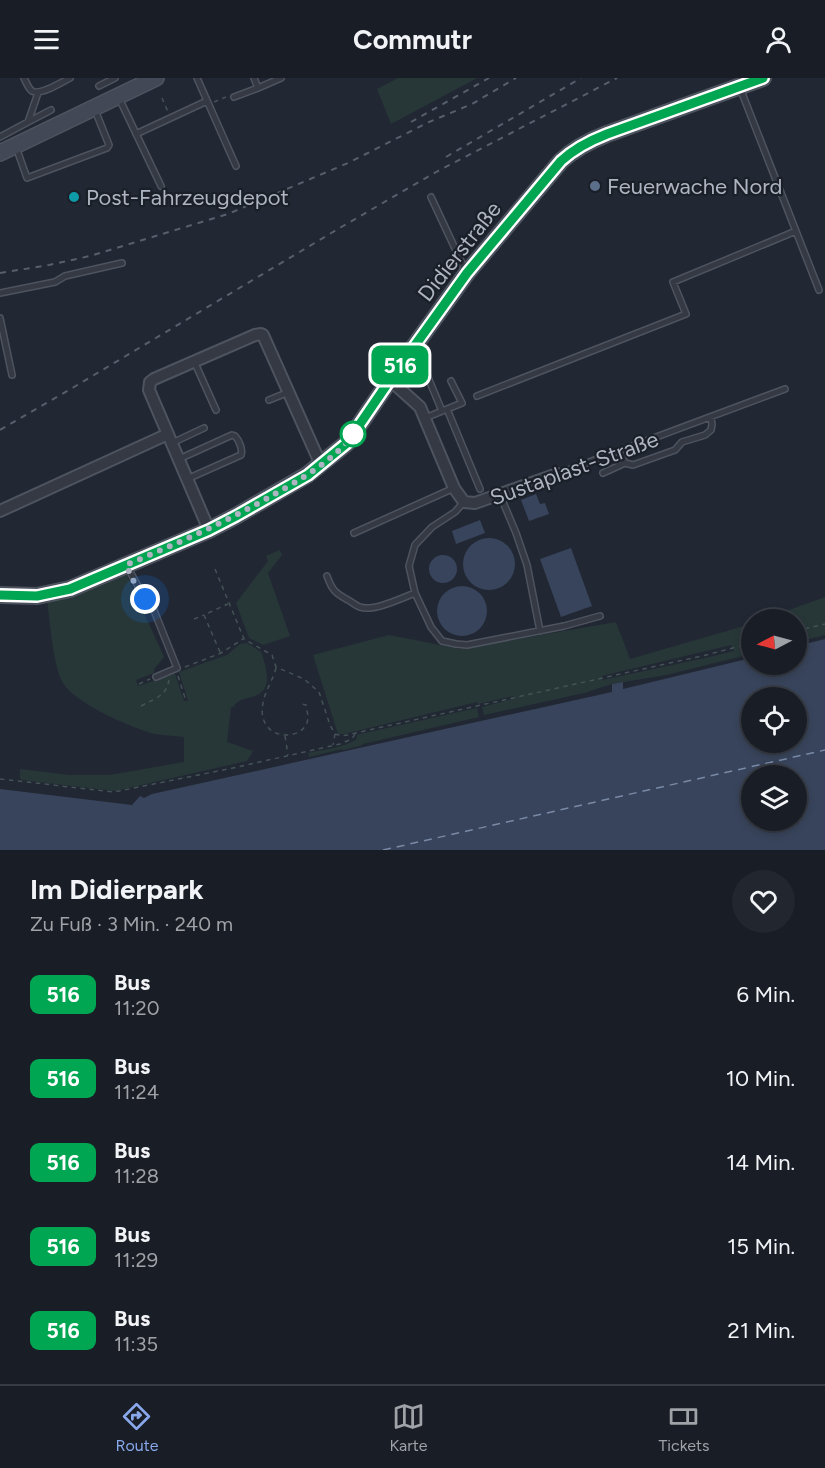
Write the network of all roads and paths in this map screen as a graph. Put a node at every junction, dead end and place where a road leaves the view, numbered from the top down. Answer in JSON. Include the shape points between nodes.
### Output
{"nodes":[{"id":1,"x":70,"y":78,"type":"edge"},
{"id":2,"x":115,"y":78,"type":"edge"},
{"id":3,"x":156,"y":78,"type":"edge"},
{"id":4,"x":197,"y":78,"type":"edge"},
{"id":5,"x":254,"y":78,"type":"edge"},
{"id":6,"x":281,"y":78,"type":"edge"},
{"id":7,"x":763,"y":78,"type":"edge"},
{"id":8,"x":27,"y":79,"type":"edge"},
{"id":9,"x":99,"y":86,"type":"dead end"},
{"id":10,"x":739,"y":86,"type":"junction"},
{"id":11,"x":258,"y":88,"type":"junction"},
{"id":12,"x":38,"y":93,"type":"junction"},
{"id":13,"x":119,"y":96,"type":"junction"},
{"id":14,"x":233,"y":96,"type":"joint"},
{"id":15,"x":162,"y":99,"type":"dead end"},
{"id":16,"x":208,"y":102,"type":"junction"},
{"id":17,"x":94,"y":108,"type":"junction"},
{"id":18,"x":51,"y":110,"type":"dead end"},
{"id":19,"x":171,"y":118,"type":"junction"},
{"id":20,"x":28,"y":122,"type":"junction"},
{"id":21,"x":136,"y":134,"type":"junction"},
{"id":22,"x":0,"y":137,"type":"edge"},
{"id":23,"x":16,"y":146,"type":"junction"},
{"id":24,"x":0,"y":153,"type":"edge"},
{"id":25,"x":236,"y":166,"type":"dead end"},
{"id":26,"x":160,"y":186,"type":"dead end"},
{"id":27,"x":431,"y":197,"type":"dead end"},
{"id":28,"x":796,"y":231,"type":"junction"},
{"id":29,"x":122,"y":263,"type":"dead end"},
{"id":30,"x":467,"y":273,"type":"junction"},
{"id":31,"x":819,"y":290,"type":"dead end"},
{"id":32,"x":0,"y":293,"type":"edge"},
{"id":33,"x":0,"y":318,"type":"edge"},
{"id":34,"x":194,"y":361,"type":"junction"},
{"id":35,"x":422,"y":363,"type":"dead end"},
{"id":36,"x":12,"y":375,"type":"dead end"},
{"id":37,"x":390,"y":380,"type":"junction"},
{"id":38,"x":452,"y":381,"type":"dead end"},
{"id":39,"x":785,"y":389,"type":"dead end"},
{"id":40,"x":289,"y":392,"type":"junction"},
{"id":41,"x":477,"y":396,"type":"dead end"},
{"id":42,"x":269,"y":400,"type":"dead end"},
{"id":43,"x":216,"y":410,"type":"dead end"},
{"id":44,"x":444,"y":410,"type":"junction"},
{"id":45,"x":711,"y":417,"type":"junction"},
{"id":46,"x":424,"y":418,"type":"junction"},
{"id":47,"x":204,"y":428,"type":"dead end"},
{"id":48,"x":170,"y":438,"type":"junction"},
{"id":49,"x":620,"y":451,"type":"junction"},
{"id":50,"x":179,"y":459,"type":"junction"},
{"id":51,"x":625,"y":463,"type":"junction"},
{"id":52,"x":321,"y":465,"type":"junction"},
{"id":53,"x":603,"y":473,"type":"dead end"},
{"id":54,"x":557,"y":474,"type":"joint"},
{"id":55,"x":187,"y":479,"type":"junction"},
{"id":56,"x":454,"y":488,"type":"junction"},
{"id":57,"x":480,"y":489,"type":"dead end"},
{"id":58,"x":500,"y":495,"type":"junction"},
{"id":59,"x":464,"y":502,"type":"junction"},
{"id":60,"x":0,"y":511,"type":"edge"},
{"id":61,"x":209,"y":530,"type":"junction"},
{"id":62,"x":354,"y":533,"type":"dead end"},
{"id":63,"x":126,"y":565,"type":"junction"},
{"id":64,"x":215,"y":569,"type":"dead end"},
{"id":65,"x":327,"y":576,"type":"dead end"},
{"id":66,"x":416,"y":593,"type":"junction"},
{"id":67,"x":0,"y":595,"type":"edge"},
{"id":68,"x":229,"y":603,"type":"junction"},
{"id":69,"x":204,"y":615,"type":"junction"},
{"id":70,"x":600,"y":616,"type":"dead end"},
{"id":71,"x":194,"y":619,"type":"dead end"},
{"id":72,"x":825,"y":624,"type":"edge"},
{"id":73,"x":807,"y":628,"type":"edge"},
{"id":74,"x":540,"y":631,"type":"junction"},
{"id":75,"x":244,"y":639,"type":"junction"},
{"id":76,"x":741,"y":646,"type":"edge"},
{"id":77,"x":221,"y":653,"type":"junction"},
{"id":78,"x":276,"y":667,"type":"junction"},
{"id":79,"x":176,"y":669,"type":"junction"},
{"id":80,"x":634,"y":670,"type":"junction"},
{"id":81,"x":166,"y":673,"type":"junction"},
{"id":82,"x":156,"y":677,"type":"joint"},
{"id":83,"x":636,"y":677,"type":"dead end"},
{"id":84,"x":139,"y":684,"type":"dead end"},
{"id":85,"x":186,"y":701,"type":"dead end"},
{"id":86,"x":301,"y":704,"type":"dead end"},
{"id":87,"x":141,"y":706,"type":"dead end"},
{"id":88,"x":479,"y":706,"type":"junction"},
{"id":89,"x":480,"y":711,"type":"dead end"},
{"id":90,"x":355,"y":733,"type":"junction"},
{"id":91,"x":335,"y":734,"type":"junction"},
{"id":92,"x":284,"y":735,"type":"junction"},
{"id":93,"x":333,"y":745,"type":"junction"},
{"id":94,"x":288,"y":755,"type":"junction"},
{"id":95,"x":0,"y":779,"type":"edge"}],
"edges":[{"from":1,"to":12,"type":"lane"},
{"from":2,"to":9,"type":"lane"},
{"from":3,"to":13,"type":"street","via":[[132,86]]},
{"from":4,"to":16,"type":"lane"},
{"from":5,"to":11,"type":"lane"},
{"from":6,"to":11,"type":"lane"},
{"from":7,"to":10,"type":"street","name":"Didierstraße"},
{"from":8,"to":12,"type":"lane","via":[[31,90]]},
{"from":10,"to":28,"type":"lane"},
{"from":10,"to":30,"type":"street","name":"Didierstraße","via":[[587,141],[572,151]]},
{"from":11,"to":14,"type":"lane"},
{"from":12,"to":20,"type":"lane"},
{"from":13,"to":17,"type":"street"},
{"from":13,"to":21,"type":"lane"},
{"from":14,"to":16,"type":"path"},
{"from":15,"to":19,"type":"path"},
{"from":16,"to":19,"type":"lane"},
{"from":16,"to":25,"type":"lane"},
{"from":17,"to":23,"type":"street"},
{"from":17,"to":23,"type":"lane","via":[[107,148],[27,178]]},
{"from":18,"to":20,"type":"lane"},
{"from":19,"to":21,"type":"lane"},
{"from":20,"to":22,"type":"lane"},
{"from":21,"to":26,"type":"lane"},
{"from":23,"to":24,"type":"street"},
{"from":27,"to":30,"type":"lane"},
{"from":28,"to":31,"type":"lane"},
{"from":28,"to":41,"type":"lane","via":[[673,282],[686,314]]},
{"from":29,"to":32,"type":"lane"},
{"from":30,"to":37,"type":"street","name":"Didierstraße"},
{"from":33,"to":36,"type":"lane"},
{"from":34,"to":40,"type":"street","via":[[261,334]]},
{"from":34,"to":43,"type":"lane"},
{"from":34,"to":48,"type":"street","via":[[153,379],[148,385]]},
{"from":35,"to":44,"type":"lane"},
{"from":37,"to":46,"type":"street","name":"Sustaplast-Straße","via":[[420,407]]},
{"from":37,"to":52,"type":"street","name":"Didierstraße","via":[[347,443]]},
{"from":38,"to":44,"type":"lane","via":[[462,403]]},
{"from":39,"to":45,"type":"lane","name":"Sustaplast-Straße"},
{"from":40,"to":42,"type":"lane"},
{"from":40,"to":52,"type":"street"},
{"from":44,"to":46,"type":"lane"},
{"from":44,"to":57,"type":"lane"},
{"from":45,"to":49,"type":"lane","name":"Sustaplast-Straße"},
{"from":45,"to":51,"type":"lane","via":[[711,430],[705,435],[633,465]]},
{"from":46,"to":56,"type":"street","name":"Sustaplast-Straße"},
{"from":47,"to":48,"type":"lane"},
{"from":48,"to":50,"type":"street"},
{"from":48,"to":60,"type":"street"},
{"from":49,"to":51,"type":"lane"},
{"from":49,"to":54,"type":"lane","name":"Sustaplast-Straße"},
{"from":50,"to":55,"type":"street"},
{"from":50,"to":55,"type":"lane","via":[[232,435],[242,451],[241,455]]},
{"from":51,"to":53,"type":"lane"},
{"from":52,"to":61,"type":"street","name":"Didierstraße"},
{"from":54,"to":58,"type":"street","name":"Sustaplast-Straße"},
{"from":55,"to":61,"type":"street"},
{"from":56,"to":59,"type":"street","name":"Sustaplast-Straße"},
{"from":56,"to":62,"type":"lane"},
{"from":58,"to":59,"type":"street","name":"Sustaplast-Straße","via":[[476,503]]},
{"from":58,"to":74,"type":"lane","via":[[527,565]]},
{"from":59,"to":66,"type":"lane","via":[[432,526],[415,545],[409,566]]},
{"from":61,"to":63,"type":"street","name":"Didierstraße","via":[[195,541]]},
{"from":63,"to":67,"type":"street","name":"Didierstraße","via":[[70,589],[37,596]]},
{"from":63,"to":79,"type":"lane","via":[[151,603]]},
{"from":64,"to":68,"type":"path"},
{"from":65,"to":66,"type":"lane","via":[[337,594],[361,608]]},
{"from":66,"to":74,"type":"lane","via":[[431,627],[442,641],[467,645]]},
{"from":68,"to":69,"type":"path"},
{"from":68,"to":75,"type":"path"},
{"from":69,"to":71,"type":"path"},
{"from":69,"to":77,"type":"path"},
{"from":70,"to":74,"type":"lane"},
{"from":72,"to":73,"type":"path"},
{"from":75,"to":77,"type":"path"},
{"from":75,"to":78,"type":"path","via":[[272,655]]},
{"from":76,"to":80,"type":"path"},
{"from":77,"to":79,"type":"path"},
{"from":78,"to":91,"type":"path","via":[[304,679],[319,692]]},
{"from":78,"to":92,"type":"path","via":[[263,715],[268,727]]},
{"from":79,"to":81,"type":"lane"},
{"from":79,"to":85,"type":"path"},
{"from":80,"to":83,"type":"path"},
{"from":80,"to":88,"type":"path"},
{"from":81,"to":82,"type":"lane"},
{"from":81,"to":87,"type":"path","via":[[166,690]]},
{"from":82,"to":84,"type":"path"},
{"from":86,"to":92,"type":"path","via":[[306,705],[307,720],[295,734]]},
{"from":88,"to":89,"type":"path"},
{"from":88,"to":90,"type":"path"},
{"from":90,"to":91,"type":"path"},
{"from":90,"to":93,"type":"path","via":[[347,742]]},
{"from":91,"to":93,"type":"path"},
{"from":92,"to":94,"type":"path"},
{"from":93,"to":94,"type":"path"},
{"from":94,"to":95,"type":"path","via":[[114,792]]}]}
